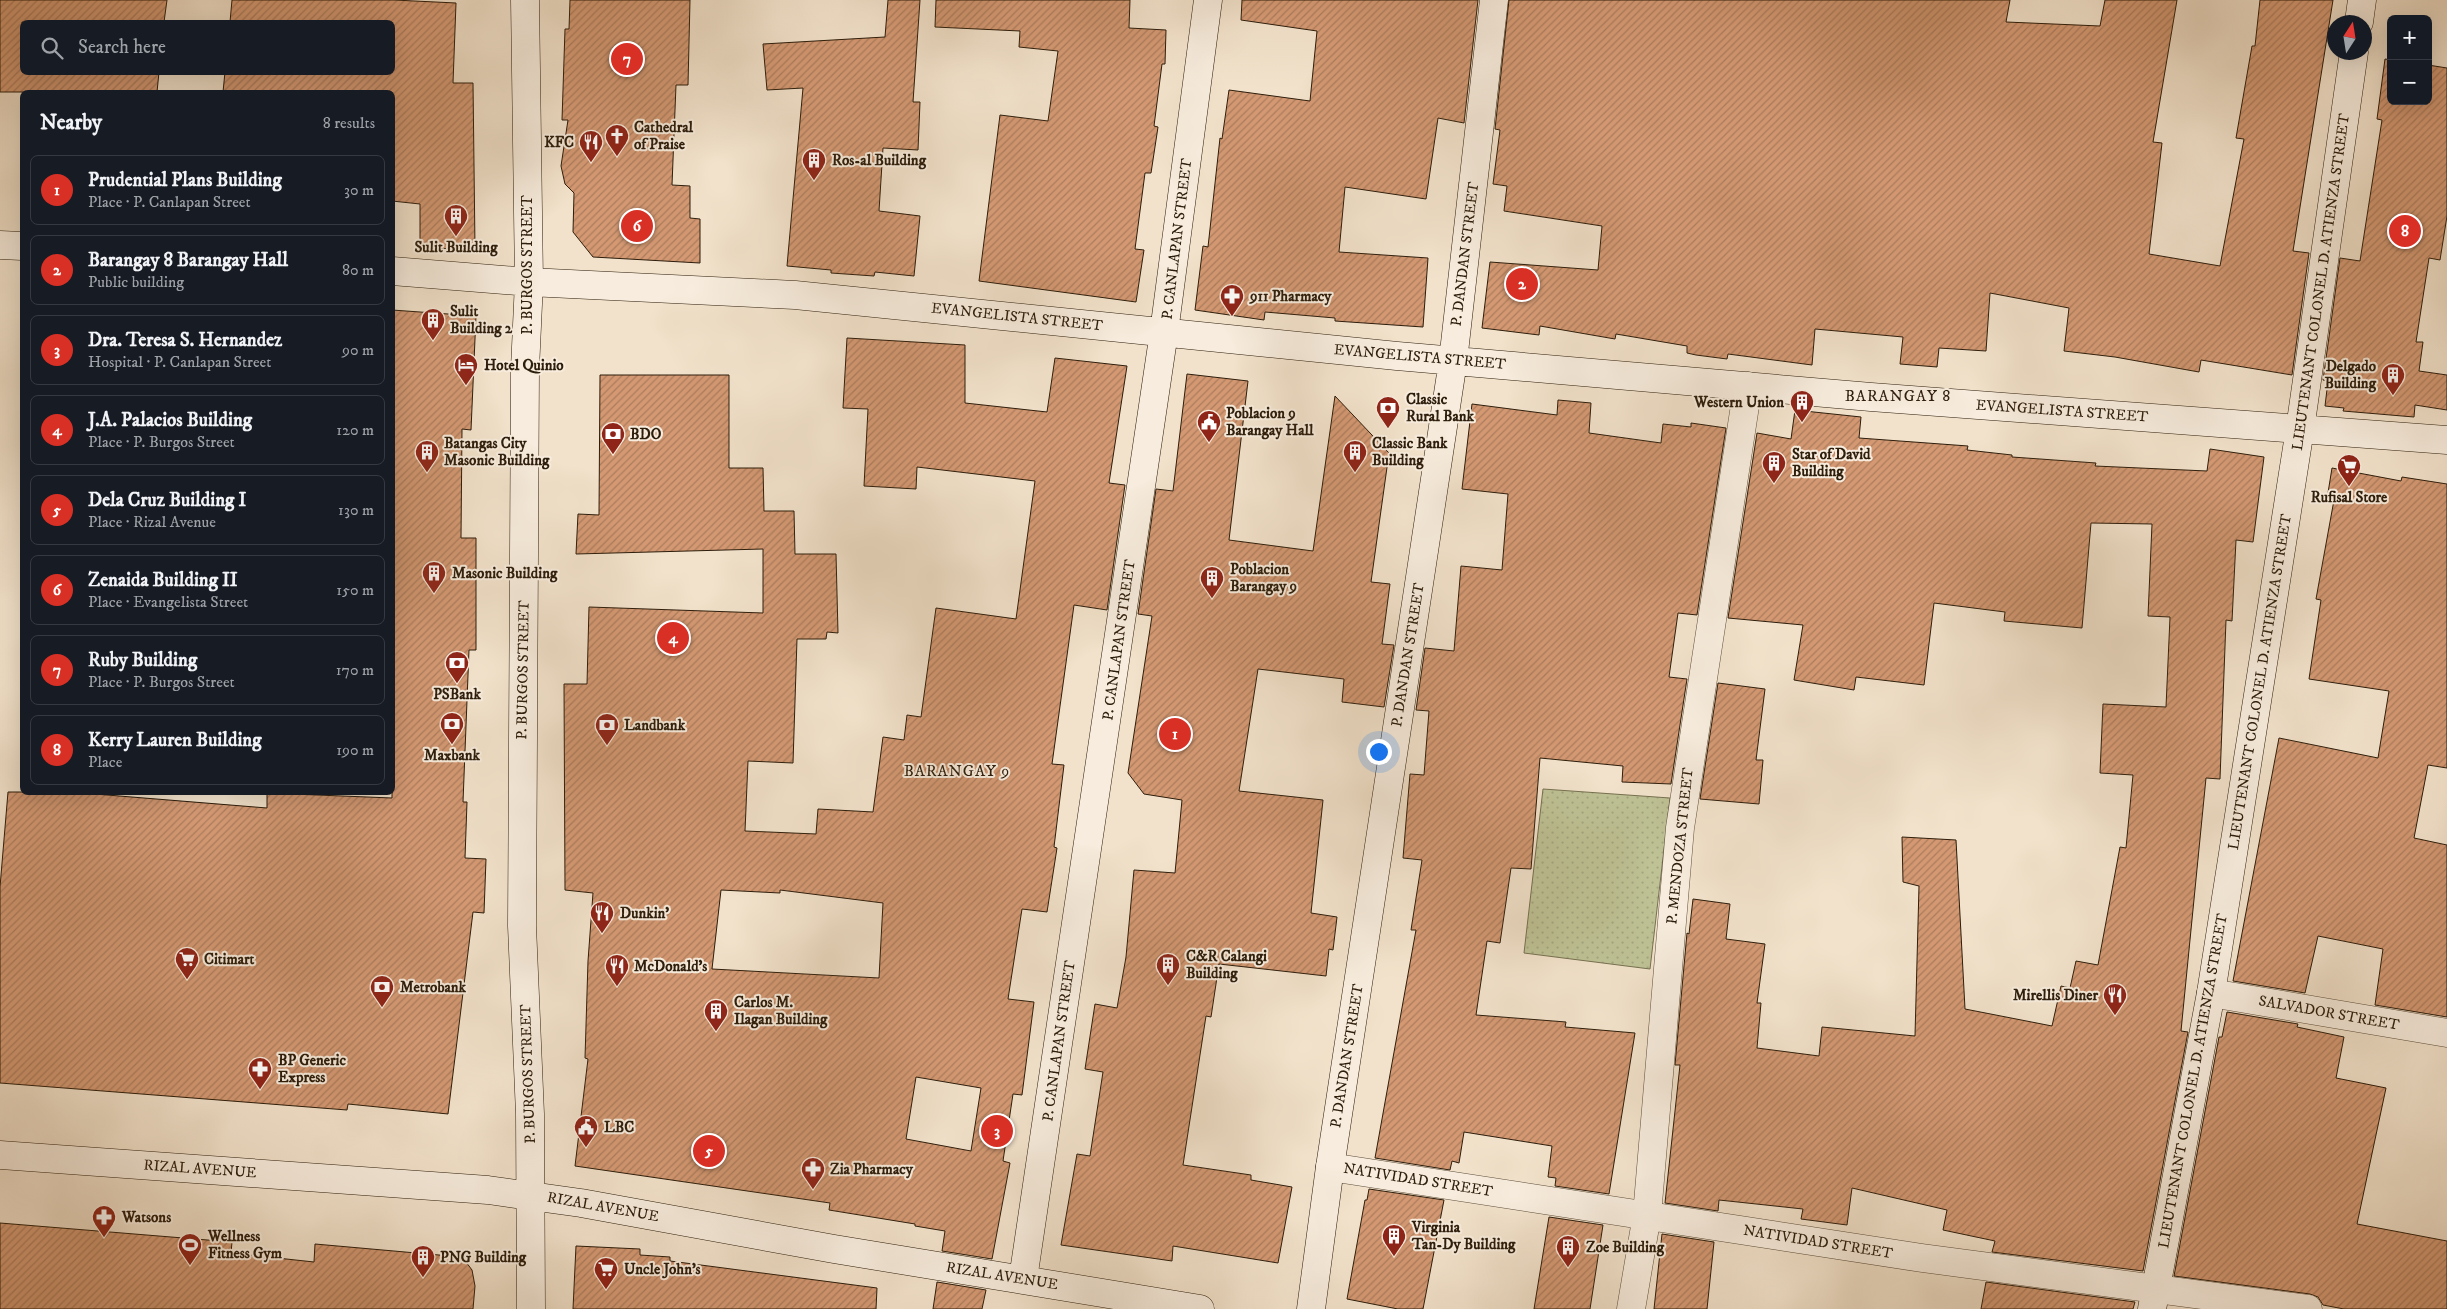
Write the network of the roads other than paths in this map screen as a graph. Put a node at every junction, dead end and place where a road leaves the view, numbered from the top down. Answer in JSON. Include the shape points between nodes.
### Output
{"nodes":[{"id":1,"x":525,"y":0,"type":"edge"},
{"id":2,"x":1208,"y":0,"type":"edge"},
{"id":3,"x":1494,"y":0,"type":"edge"},
{"id":4,"x":2362,"y":0,"type":"edge"},
{"id":5,"x":2360,"y":15,"type":"edge"},
{"id":6,"x":2353,"y":60,"type":"edge"},
{"id":7,"x":0,"y":245,"type":"edge"},
{"id":8,"x":20,"y":246,"type":"edge"},
{"id":9,"x":395,"y":271,"type":"edge"},
{"id":10,"x":529,"y":282,"type":"junction"},
{"id":11,"x":1164,"y":332,"type":"junction"},
{"id":12,"x":1453,"y":361,"type":"junction"},
{"id":13,"x":1748,"y":386,"type":"junction"},
{"id":14,"x":2300,"y":429,"type":"junction"},
{"id":15,"x":2447,"y":440,"type":"edge"},
{"id":16,"x":2211,"y":993,"type":"junction"},
{"id":17,"x":2447,"y":1032,"type":"edge"},
{"id":18,"x":0,"y":1155,"type":"edge"},
{"id":19,"x":1330,"y":1167,"type":"junction"},
{"id":20,"x":532,"y":1196,"type":"junction"},
{"id":21,"x":1647,"y":1215,"type":"junction"},
{"id":22,"x":1023,"y":1279,"type":"junction"},
{"id":23,"x":2154,"y":1298,"type":"edge"},
{"id":24,"x":531,"y":1309,"type":"edge"},
{"id":25,"x":1200,"y":1309,"type":"edge"},
{"id":26,"x":1311,"y":1309,"type":"edge"},
{"id":27,"x":1631,"y":1309,"type":"edge"},
{"id":28,"x":2308,"y":1309,"type":"edge"}],
"edges":[{"from":1,"to":10,"type":"street","name":"P. BURGOS STREET"},
{"from":2,"to":11,"type":"street","name":"P. CANLAPAN STREET"},
{"from":3,"to":12,"type":"street","name":"P. DANDAN STREET"},
{"from":4,"to":5,"type":"street"},
{"from":6,"to":14,"type":"street","name":"LIEUTENANT COLONEL D. ATIENZA STREET"},
{"from":7,"to":8,"type":"street"},
{"from":9,"to":10,"type":"street","name":"EVANGELISTA STREET"},
{"from":10,"to":11,"type":"street","name":"EVANGELISTA STREET","via":[[795,295]]},
{"from":10,"to":20,"type":"street","name":"P. BURGOS STREET","via":[[525,378],[522,926]]},
{"from":11,"to":12,"type":"street","name":"EVANGELISTA STREET"},
{"from":11,"to":22,"type":"street","name":"P. CANLAPAN STREET"},
{"from":12,"to":13,"type":"street","name":"EVANGELISTA STREET"},
{"from":12,"to":19,"type":"street","name":"P. DANDAN STREET"},
{"from":13,"to":14,"type":"street","name":"EVANGELISTA STREET"},
{"from":13,"to":21,"type":"street","name":"P. MENDOZA STREET","via":[[1680,828]]},
{"from":14,"to":15,"type":"street","name":"EVANGELISTA STREET"},
{"from":14,"to":16,"type":"street","name":"LIEUTENANT COLONEL D. ATIENZA STREET"},
{"from":16,"to":17,"type":"street","name":"SALVADOR STREET"},
{"from":16,"to":23,"type":"street","name":"LIEUTENANT COLONEL D. ATIENZA STREET"},
{"from":18,"to":20,"type":"street","name":"RIZAL AVENUE","via":[[397,1182]]},
{"from":19,"to":21,"type":"street","name":"NATIVIDAD STREET"},
{"from":19,"to":26,"type":"street","name":"P. DANDAN STREET"},
{"from":20,"to":22,"type":"street","name":"RIZAL AVENUE"},
{"from":20,"to":24,"type":"street","name":"P. BURGOS STREET"},
{"from":21,"to":23,"type":"street","name":"NATIVIDAD STREET"},
{"from":21,"to":27,"type":"street","name":"P. MENDOZA STREET"},
{"from":22,"to":25,"type":"street","name":"RIZAL AVENUE"},
{"from":23,"to":28,"type":"street","name":"NATIVIDAD STREET"}]}
